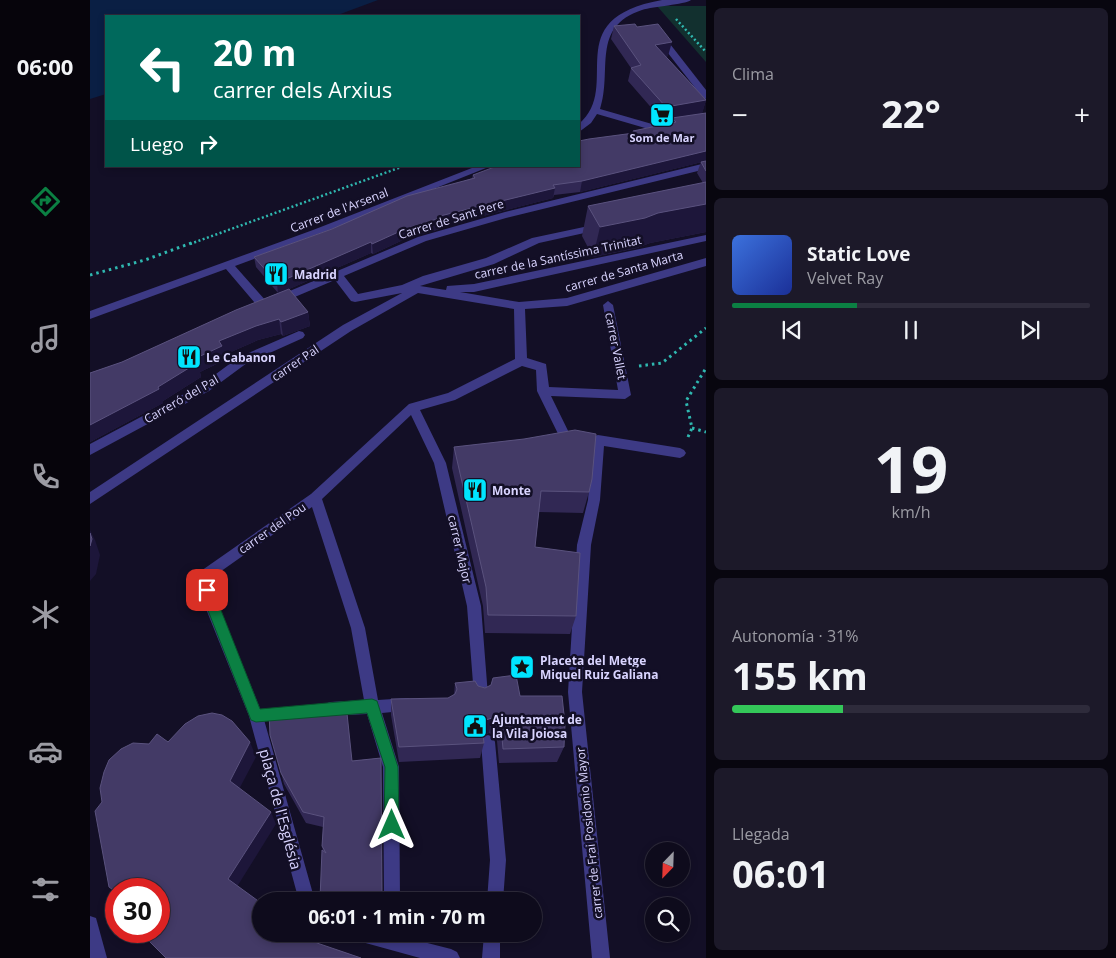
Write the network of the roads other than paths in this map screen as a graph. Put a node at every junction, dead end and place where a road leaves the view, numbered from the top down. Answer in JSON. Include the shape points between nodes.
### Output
{"nodes":[{"id":1,"x":687,"y":0,"type":"edge"},
{"id":2,"x":659,"y":35,"type":"edge"},
{"id":3,"x":706,"y":96,"type":"edge"},
{"id":4,"x":596,"y":111,"type":"junction"},
{"id":5,"x":680,"y":122,"type":"edge"},
{"id":6,"x":580,"y":127,"type":"edge"},
{"id":7,"x":706,"y":166,"type":"edge"},
{"id":8,"x":483,"y":167,"type":"edge"},
{"id":9,"x":611,"y":224,"type":"edge"},
{"id":10,"x":706,"y":238,"type":"edge"},
{"id":11,"x":706,"y":262,"type":"edge"},
{"id":12,"x":227,"y":264,"type":"junction"},
{"id":13,"x":336,"y":274,"type":"junction"},
{"id":14,"x":400,"y":289,"type":"junction"},
{"id":15,"x":417,"y":289,"type":"junction"},
{"id":16,"x":608,"y":305,"type":"dead end"},
{"id":17,"x":519,"y":306,"type":"junction"},
{"id":18,"x":90,"y":315,"type":"edge"},
{"id":19,"x":299,"y":335,"type":"dead end"},
{"id":20,"x":521,"y":361,"type":"junction"},
{"id":21,"x":544,"y":391,"type":"junction"},
{"id":22,"x":413,"y":408,"type":"junction"},
{"id":23,"x":598,"y":440,"type":"junction"},
{"id":24,"x":569,"y":445,"type":"junction"},
{"id":25,"x":553,"y":448,"type":"edge"},
{"id":26,"x":90,"y":450,"type":"edge"},
{"id":27,"x":680,"y":453,"type":"dead end"},
{"id":28,"x":315,"y":498,"type":"junction"},
{"id":29,"x":90,"y":499,"type":"edge"},
{"id":30,"x":482,"y":696,"type":"edge"},
{"id":31,"x":418,"y":705,"type":"edge"},
{"id":32,"x":372,"y":706,"type":"junction"},
{"id":33,"x":314,"y":711,"type":"edge"},
{"id":34,"x":275,"y":714,"type":"edge"},
{"id":35,"x":256,"y":716,"type":"junction"},
{"id":36,"x":488,"y":742,"type":"edge"},
{"id":37,"x":304,"y":892,"type":"edge"},
{"id":38,"x":392,"y":892,"type":"edge"},
{"id":39,"x":496,"y":892,"type":"edge"},
{"id":40,"x":90,"y":924,"type":"edge"},
{"id":41,"x":404,"y":942,"type":"edge"},
{"id":42,"x":492,"y":942,"type":"edge"},
{"id":43,"x":98,"y":958,"type":"edge"},
{"id":44,"x":451,"y":958,"type":"edge"},
{"id":45,"x":491,"y":958,"type":"edge"},
{"id":46,"x":601,"y":958,"type":"edge"}],
"edges":[{"from":1,"to":4,"type":"street","via":[[647,4],[628,12],[611,26],[600,55]]},
{"from":2,"to":3,"type":"street"},
{"from":4,"to":5,"type":"street","via":[[652,127]]},
{"from":4,"to":6,"type":"street"},
{"from":7,"to":13,"type":"street","name":"Carrer de Sant Pere","via":[[505,215],[422,239]]},
{"from":8,"to":12,"type":"street","name":"Carrer de l'Arsenal"},
{"from":9,"to":14,"type":"street","via":[[536,240],[490,261]]},
{"from":10,"to":15,"type":"street","name":"carrer de la Santíssima Trinitat","via":[[474,288]]},
{"from":11,"to":17,"type":"street","name":"carrer de Santa Marta","via":[[567,302]]},
{"from":12,"to":13,"type":"street","name":"Carrer de Sant Pere","via":[[264,306]]},
{"from":12,"to":18,"type":"street","name":"Carrer de l'Arsenal"},
{"from":13,"to":14,"type":"street","name":"carrer de la Santíssima Trinitat","via":[[355,298]]},
{"from":14,"to":15,"type":"street","name":"carrer de la Santíssima Trinitat"},
{"from":15,"to":17,"type":"street"},
{"from":15,"to":29,"type":"street","name":"carrer Pal","via":[[347,328]]},
{"from":16,"to":21,"type":"street","name":"carrer Vallet","via":[[625,394]]},
{"from":17,"to":20,"type":"street"},
{"from":19,"to":26,"type":"street","name":"Carreró del Pal","via":[[243,360],[205,388]]},
{"from":20,"to":21,"type":"street","via":[[542,367]]},
{"from":20,"to":22,"type":"street","via":[[451,397]]},
{"from":21,"to":24,"type":"street"},
{"from":22,"to":28,"type":"street"},
{"from":22,"to":30,"type":"street","name":"carrer Major","via":[[444,463],[474,606]]},
{"from":23,"to":24,"type":"street"},
{"from":23,"to":27,"type":"street"},
{"from":23,"to":46,"type":"street","name":"carrer de Frai Posidonio Mayor","via":[[594,500],[584,545],[574,692]]},
{"from":24,"to":25,"type":"street"},
{"from":28,"to":32,"type":"street","via":[[358,628]]},
{"from":28,"to":35,"type":"street","name":"carrer del Pou","via":[[203,577]]},
{"from":31,"to":32,"type":"street"},
{"from":32,"to":33,"type":"street"},
{"from":32,"to":38,"type":"street","via":[[392,767]]},
{"from":34,"to":35,"type":"street"},
{"from":35,"to":37,"type":"street","name":"plaça de l'Església"},
{"from":36,"to":39,"type":"street","via":[[498,860]]},
{"from":40,"to":43,"type":"street"},
{"from":41,"to":44,"type":"street"},
{"from":42,"to":45,"type":"street"}]}
